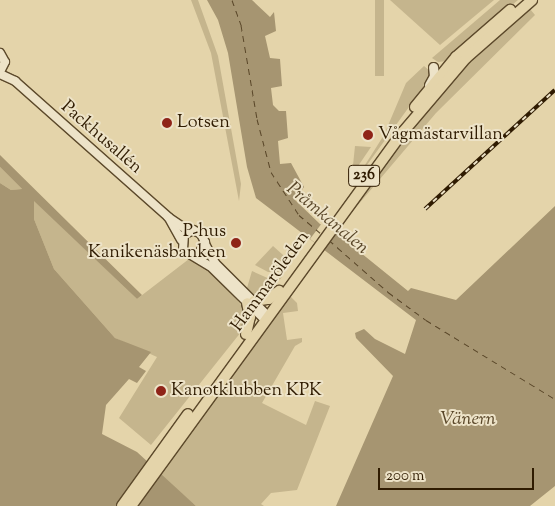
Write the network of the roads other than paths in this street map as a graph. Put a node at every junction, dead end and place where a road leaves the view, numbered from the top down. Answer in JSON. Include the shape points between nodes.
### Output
{"nodes":[{"id":1,"x":522,"y":0,"type":"edge"},
{"id":2,"x":532,"y":0,"type":"edge"},
{"id":3,"x":0,"y":53,"type":"edge"},
{"id":4,"x":5,"y":65,"type":"junction"},
{"id":5,"x":433,"y":67,"type":"dead end"},
{"id":6,"x":0,"y":73,"type":"edge"},
{"id":7,"x":15,"y":81,"type":"junction"},
{"id":8,"x":412,"y":110,"type":"junction"},
{"id":9,"x":168,"y":217,"type":"junction"},
{"id":10,"x":331,"y":225,"type":"junction"},
{"id":11,"x":189,"y":231,"type":"junction"},
{"id":12,"x":181,"y":240,"type":"junction"},
{"id":13,"x":205,"y":244,"type":"junction"},
{"id":14,"x":192,"y":255,"type":"junction"},
{"id":15,"x":294,"y":274,"type":"junction"},
{"id":16,"x":279,"y":291,"type":"junction"},
{"id":17,"x":250,"y":302,"type":"junction"},
{"id":18,"x":264,"y":315,"type":"junction"},
{"id":19,"x":246,"y":334,"type":"junction"},
{"id":20,"x":165,"y":452,"type":"junction"},
{"id":21,"x":122,"y":506,"type":"edge"},
{"id":22,"x":131,"y":506,"type":"edge"}],
"edges":[{"from":1,"to":8,"type":"main road","name":"Hammaröleden","number":"236","via":[[456,57]]},
{"from":2,"to":10,"type":"main road","name":"Hammaröleden","number":"236","via":[[445,80]]},
{"from":3,"to":4,"type":"street","name":"Packhusallén"},
{"from":4,"to":6,"type":"street"},
{"from":4,"to":7,"type":"street","name":"Packhusallén"},
{"from":5,"to":8,"type":"main road","via":[[432,80]]},
{"from":6,"to":7,"type":"street","name":"Packhusallén"},
{"from":7,"to":9,"type":"street","name":"Packhusallén"},
{"from":8,"to":10,"type":"main road","name":"Hammaröleden","number":"236"},
{"from":9,"to":11,"type":"street","name":"Packhusallén"},
{"from":9,"to":12,"type":"street","name":"Packhusallén"},
{"from":10,"to":15,"type":"main road","name":"Hammaröleden","number":"236"},
{"from":11,"to":12,"type":"street"},
{"from":11,"to":13,"type":"street","via":[[201,234]]},
{"from":12,"to":14,"type":"street","via":[[183,250]]},
{"from":13,"to":14,"type":"street","via":[[200,252]]},
{"from":13,"to":17,"type":"street","via":[[216,264]]},
{"from":14,"to":17,"type":"street","via":[[210,266]]},
{"from":15,"to":16,"type":"main road","name":"Hammaröleden","number":"236"},
{"from":15,"to":18,"type":"main road","name":"Hammaröleden","number":"236"},
{"from":16,"to":17,"type":"main road","via":[[263,301]]},
{"from":16,"to":18,"type":"main road","name":"Hammaröleden","number":"236"},
{"from":17,"to":18,"type":"street"},
{"from":17,"to":19,"type":"main road"},
{"from":18,"to":19,"type":"main road","name":"Hammaröleden","number":"236"},
{"from":18,"to":20,"type":"main road","name":"Hammaröleden","number":"236"},
{"from":19,"to":20,"type":"main road","name":"Hammaröleden","number":"236"},
{"from":20,"to":21,"type":"main road","name":"Hammaröleden","number":"236"},
{"from":20,"to":22,"type":"main road","name":"Hammaröleden","number":"236"}]}
